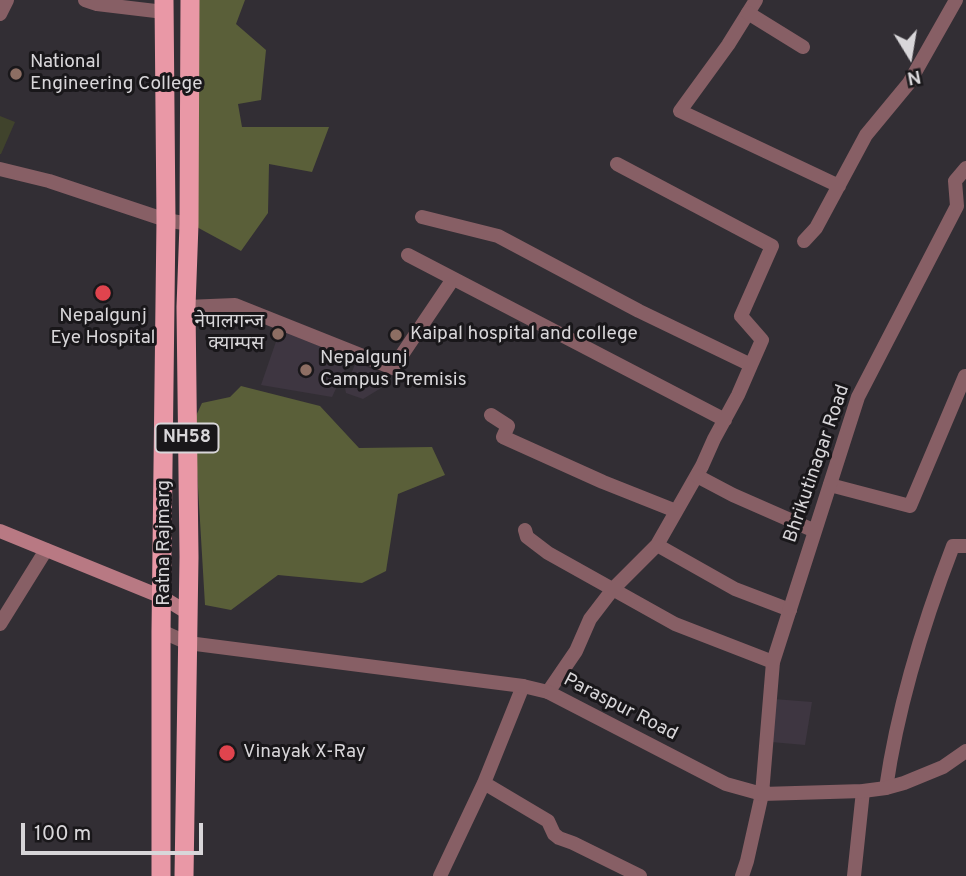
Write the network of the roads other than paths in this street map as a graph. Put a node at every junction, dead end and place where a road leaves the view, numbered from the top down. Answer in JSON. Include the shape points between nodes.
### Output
{"nodes":[{"id":1,"x":7,"y":0,"type":"edge"},
{"id":2,"x":85,"y":0,"type":"edge"},
{"id":3,"x":190,"y":0,"type":"edge"},
{"id":4,"x":956,"y":0,"type":"edge"},
{"id":5,"x":164,"y":6,"type":"edge"},
{"id":6,"x":752,"y":6,"type":"edge"},
{"id":7,"x":0,"y":14,"type":"edge"},
{"id":8,"x":803,"y":47,"type":"dead end"},
{"id":9,"x":617,"y":164,"type":"dead end"},
{"id":10,"x":966,"y":167,"type":"edge"},
{"id":11,"x":0,"y":169,"type":"edge"},
{"id":12,"x":839,"y":186,"type":"junction"},
{"id":13,"x":422,"y":217,"type":"dead end"},
{"id":14,"x":166,"y":220,"type":"junction"},
{"id":15,"x":189,"y":224,"type":"junction"},
{"id":16,"x":804,"y":241,"type":"dead end"},
{"id":17,"x":408,"y":255,"type":"dead end"},
{"id":18,"x":453,"y":279,"type":"junction"},
{"id":19,"x":186,"y":307,"type":"junction"},
{"id":20,"x":751,"y":365,"type":"junction"},
{"id":21,"x":966,"y":377,"type":"edge"},
{"id":22,"x":491,"y":415,"type":"dead end"},
{"id":23,"x":725,"y":420,"type":"junction"},
{"id":24,"x":697,"y":476,"type":"junction"},
{"id":25,"x":830,"y":485,"type":"junction"},
{"id":26,"x":676,"y":510,"type":"junction"},
{"id":27,"x":525,"y":530,"type":"dead end"},
{"id":28,"x":0,"y":531,"type":"edge"},
{"id":29,"x":815,"y":531,"type":"junction"},
{"id":30,"x":657,"y":545,"type":"junction"},
{"id":31,"x":966,"y":546,"type":"edge"},
{"id":32,"x":46,"y":550,"type":"junction"},
{"id":33,"x":613,"y":589,"type":"junction"},
{"id":34,"x":162,"y":597,"type":"junction"},
{"id":35,"x":790,"y":610,"type":"junction"},
{"id":36,"x":188,"y":613,"type":"junction"},
{"id":37,"x":0,"y":624,"type":"edge"},
{"id":38,"x":161,"y":631,"type":"junction"},
{"id":39,"x":188,"y":643,"type":"junction"},
{"id":40,"x":773,"y":662,"type":"junction"},
{"id":41,"x":523,"y":686,"type":"junction"},
{"id":42,"x":548,"y":692,"type":"junction"},
{"id":43,"x":966,"y":751,"type":"edge"},
{"id":44,"x":484,"y":783,"type":"junction"},
{"id":45,"x":886,"y":788,"type":"junction"},
{"id":46,"x":863,"y":791,"type":"junction"},
{"id":47,"x":762,"y":794,"type":"junction"},
{"id":48,"x":160,"y":876,"type":"edge"},
{"id":49,"x":184,"y":876,"type":"edge"},
{"id":50,"x":440,"y":876,"type":"edge"},
{"id":51,"x":640,"y":876,"type":"edge"},
{"id":52,"x":742,"y":876,"type":"edge"},
{"id":53,"x":854,"y":876,"type":"edge"}],
"edges":[{"from":1,"to":7,"type":"street"},
{"from":2,"to":5,"type":"street"},
{"from":3,"to":15,"type":"highway","name":"Ratna Rajmarg","number":"NH58"},
{"from":4,"to":12,"type":"street","via":[[909,83],[866,135]]},
{"from":5,"to":14,"type":"highway","name":"Ratna Rajmarg","number":"NH58"},
{"from":6,"to":8,"type":"street"},
{"from":6,"to":12,"type":"street","via":[[680,111]]},
{"from":9,"to":20,"type":"street","via":[[772,246],[741,316],[762,340]]},
{"from":10,"to":25,"type":"street","name":"Bhrikutinagar Road","via":[[955,181],[957,206],[858,397]]},
{"from":11,"to":14,"type":"street"},
{"from":12,"to":16,"type":"street","via":[[817,228]]},
{"from":13,"to":20,"type":"street","via":[[498,236]]},
{"from":14,"to":15,"type":"street"},
{"from":14,"to":34,"type":"highway","name":"Ratna Rajmarg","number":"NH58"},
{"from":15,"to":19,"type":"highway","name":"Ratna Rajmarg","number":"NH58"},
{"from":17,"to":18,"type":"street"},
{"from":18,"to":19,"type":"street","via":[[393,368],[234,305]]},
{"from":18,"to":23,"type":"street"},
{"from":19,"to":36,"type":"highway","name":"Ratna Rajmarg","number":"NH58"},
{"from":20,"to":23,"type":"street"},
{"from":21,"to":25,"type":"street","via":[[910,506]]},
{"from":22,"to":26,"type":"street","via":[[509,426],[503,437]]},
{"from":23,"to":24,"type":"street"},
{"from":24,"to":26,"type":"street"},
{"from":24,"to":29,"type":"street"},
{"from":25,"to":29,"type":"street","name":"Bhrikutinagar Road"},
{"from":26,"to":30,"type":"street"},
{"from":27,"to":33,"type":"street","via":[[527,537],[548,552]]},
{"from":28,"to":32,"type":"main road"},
{"from":29,"to":35,"type":"street","name":"Bhrikutinagar Road"},
{"from":30,"to":33,"type":"street"},
{"from":30,"to":35,"type":"street","via":[[735,589]]},
{"from":31,"to":45,"type":"street","via":[[953,546],[933,599],[898,718]]},
{"from":32,"to":34,"type":"main road"},
{"from":32,"to":37,"type":"street"},
{"from":33,"to":40,"type":"street","via":[[675,624]]},
{"from":33,"to":42,"type":"street"},
{"from":34,"to":36,"type":"main road"},
{"from":34,"to":38,"type":"highway","name":"Ratna Rajmarg","number":"NH58"},
{"from":35,"to":40,"type":"street","name":"Bhrikutinagar Road"},
{"from":36,"to":39,"type":"highway","name":"Ratna Rajmarg","number":"NH58"},
{"from":38,"to":39,"type":"street","name":"Paraspur Road"},
{"from":38,"to":48,"type":"highway","name":"Ratna Rajmarg","number":"NH58"},
{"from":39,"to":41,"type":"street","name":"Paraspur Road"},
{"from":39,"to":49,"type":"highway","name":"Ratna Rajmarg","number":"NH58"},
{"from":40,"to":47,"type":"street","name":"Bhrikutinagar Road"},
{"from":41,"to":42,"type":"street","name":"Paraspur Road"},
{"from":41,"to":44,"type":"street"},
{"from":42,"to":47,"type":"street","name":"Paraspur Road","via":[[726,785]]},
{"from":43,"to":45,"type":"street","name":"Paraspur Road","via":[[943,767]]},
{"from":44,"to":50,"type":"street"},
{"from":44,"to":51,"type":"street","via":[[548,821],[559,838]]},
{"from":45,"to":46,"type":"street","name":"Paraspur Road"},
{"from":46,"to":47,"type":"street","name":"Paraspur Road"},
{"from":46,"to":53,"type":"street"},
{"from":47,"to":52,"type":"street","name":"Bhrikutinagar Road"}]}
